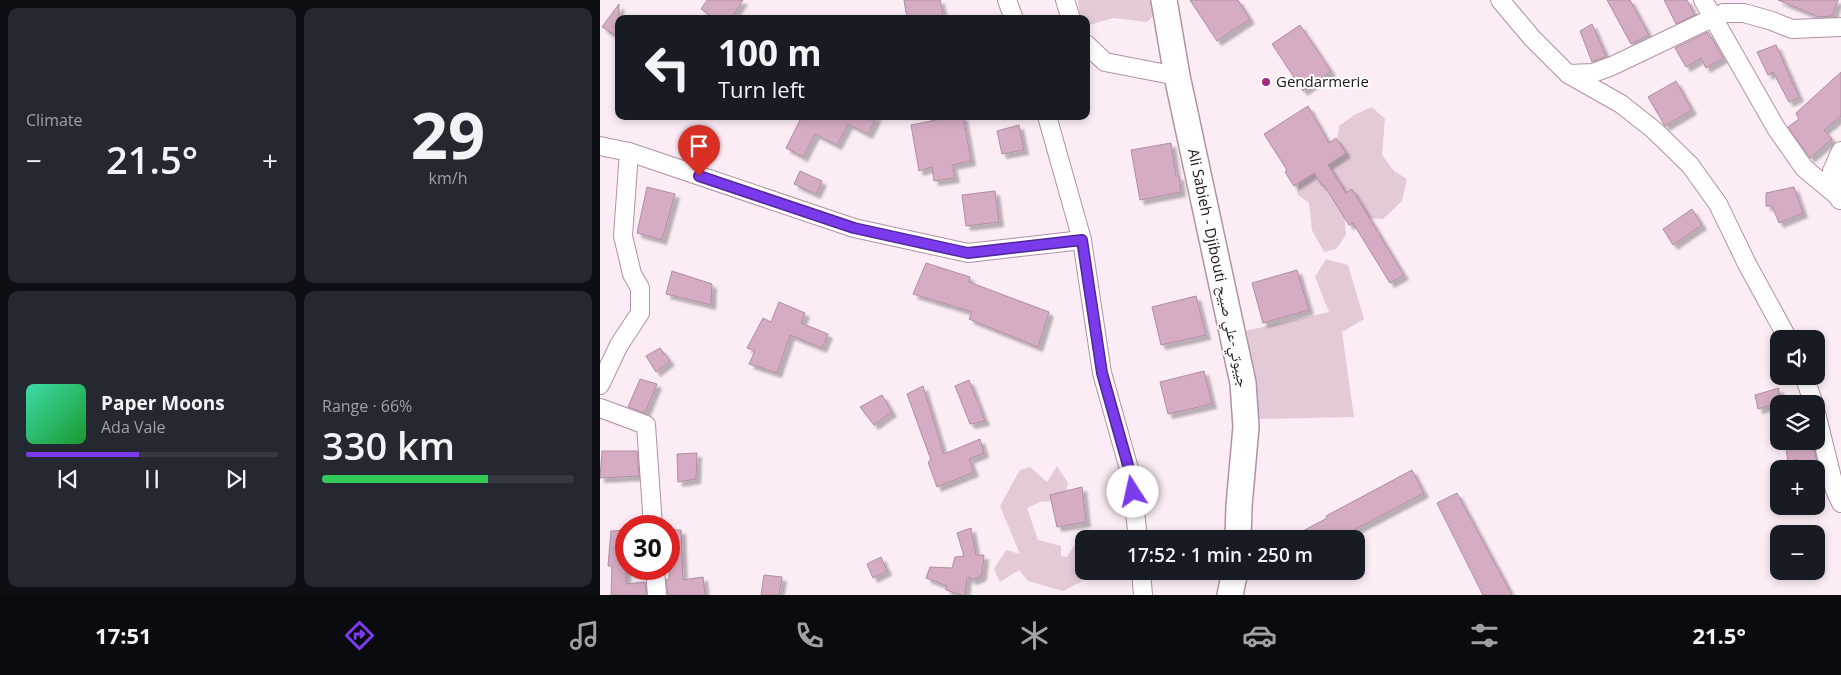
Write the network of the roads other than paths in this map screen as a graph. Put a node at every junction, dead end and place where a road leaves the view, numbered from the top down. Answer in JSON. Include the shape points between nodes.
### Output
{"nodes":[{"id":1,"x":1007,"y":0,"type":"edge"},
{"id":2,"x":1066,"y":0,"type":"edge"},
{"id":3,"x":1164,"y":0,"type":"edge"},
{"id":4,"x":1500,"y":0,"type":"edge"},
{"id":5,"x":1703,"y":0,"type":"edge"},
{"id":6,"x":1013,"y":15,"type":"edge"},
{"id":7,"x":1070,"y":15,"type":"edge"},
{"id":8,"x":1713,"y":17,"type":"junction"},
{"id":9,"x":1841,"y":27,"type":"edge"},
{"id":10,"x":1090,"y":48,"type":"edge"},
{"id":11,"x":1568,"y":74,"type":"junction"},
{"id":12,"x":1177,"y":76,"type":"junction"},
{"id":13,"x":1048,"y":120,"type":"edge"},
{"id":14,"x":600,"y":146,"type":"edge"},
{"id":15,"x":1841,"y":151,"type":"edge"},
{"id":16,"x":628,"y":152,"type":"junction"},
{"id":17,"x":1840,"y":204,"type":"edge"},
{"id":18,"x":1082,"y":240,"type":"junction"},
{"id":19,"x":1783,"y":330,"type":"edge"},
{"id":20,"x":600,"y":385,"type":"edge"},
{"id":21,"x":600,"y":408,"type":"edge"},
{"id":22,"x":1825,"y":449,"type":"edge"},
{"id":23,"x":1841,"y":503,"type":"edge"},
{"id":24,"x":652,"y":515,"type":"edge"},
{"id":25,"x":1137,"y":530,"type":"edge"},
{"id":26,"x":1238,"y":530,"type":"edge"},
{"id":27,"x":656,"y":580,"type":"edge"},
{"id":28,"x":1142,"y":580,"type":"edge"},
{"id":29,"x":1233,"y":580,"type":"edge"},
{"id":30,"x":657,"y":595,"type":"edge"},
{"id":31,"x":1144,"y":595,"type":"edge"},
{"id":32,"x":1230,"y":595,"type":"edge"}],
"edges":[{"from":1,"to":6,"type":"street"},
{"from":2,"to":7,"type":"street"},
{"from":3,"to":12,"type":"main road","name":"Ali Sabieh - Djibouti جيبوتي-علي صبيح"},
{"from":4,"to":11,"type":"street"},
{"from":5,"to":8,"type":"street"},
{"from":8,"to":9,"type":"street","via":[[1723,13],[1744,13],[1792,29]]},
{"from":8,"to":11,"type":"street","via":[[1612,66],[1593,73]]},
{"from":8,"to":17,"type":"street","via":[[1776,128],[1804,168]]},
{"from":10,"to":12,"type":"street","via":[[1105,62]]},
{"from":11,"to":19,"type":"street","via":[[1621,104],[1690,165],[1718,204]]},
{"from":12,"to":26,"type":"main road","name":"Ali Sabieh - Djibouti جيبوتي-علي صبيح","via":[[1243,383],[1246,428]]},
{"from":13,"to":18,"type":"street"},
{"from":14,"to":16,"type":"street"},
{"from":15,"to":17,"type":"street","via":[[1832,170]]},
{"from":16,"to":18,"type":"street","via":[[854,228],[968,253]]},
{"from":16,"to":20,"type":"street","via":[[623,236],[632,274],[640,288],[640,313]]},
{"from":18,"to":25,"type":"street","via":[[1102,373],[1131,476]]},
{"from":21,"to":24,"type":"street","via":[[646,425]]},
{"from":22,"to":23,"type":"street"},
{"from":27,"to":30,"type":"street"},
{"from":28,"to":31,"type":"street"},
{"from":29,"to":32,"type":"main road"}]}
